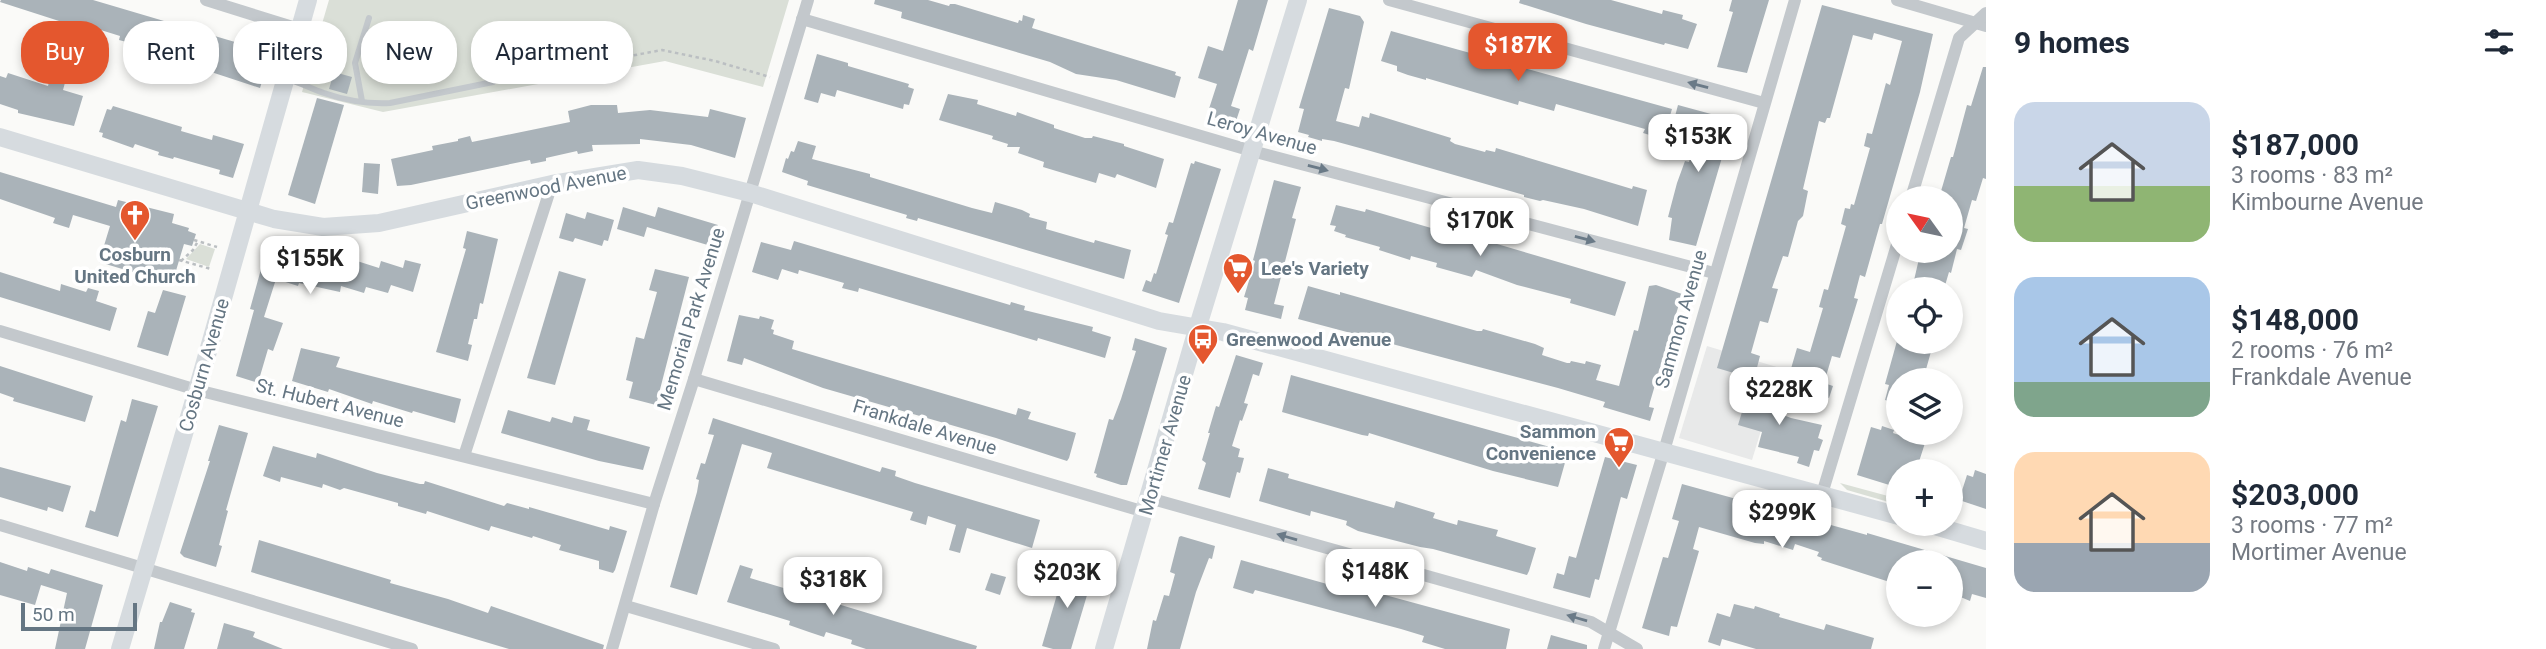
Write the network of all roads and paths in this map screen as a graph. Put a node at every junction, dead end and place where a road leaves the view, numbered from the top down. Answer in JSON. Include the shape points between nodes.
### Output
{"nodes":[{"id":1,"x":206,"y":0,"type":"edge"},
{"id":2,"x":308,"y":0,"type":"edge"},
{"id":3,"x":808,"y":0,"type":"edge"},
{"id":4,"x":1298,"y":0,"type":"edge"},
{"id":5,"x":1390,"y":0,"type":"edge"},
{"id":6,"x":1795,"y":0,"type":"edge"},
{"id":7,"x":1897,"y":0,"type":"edge"},
{"id":8,"x":1986,"y":13,"type":"edge"},
{"id":9,"x":369,"y":18,"type":"dead end"},
{"id":10,"x":802,"y":19,"type":"junction"},
{"id":11,"x":273,"y":21,"type":"edge"},
{"id":12,"x":301,"y":21,"type":"edge"},
{"id":13,"x":1980,"y":24,"type":"edge"},
{"id":14,"x":633,"y":55,"type":"edge"},
{"id":15,"x":783,"y":81,"type":"junction"},
{"id":16,"x":283,"y":84,"type":"edge"},
{"id":17,"x":305,"y":84,"type":"edge"},
{"id":18,"x":482,"y":84,"type":"edge"},
{"id":19,"x":362,"y":101,"type":"junction"},
{"id":20,"x":1764,"y":103,"type":"junction"},
{"id":21,"x":0,"y":137,"type":"edge"},
{"id":22,"x":1252,"y":151,"type":"junction"},
{"id":23,"x":552,"y":184,"type":"junction"},
{"id":24,"x":1915,"y":186,"type":"edge"},
{"id":25,"x":750,"y":193,"type":"junction"},
{"id":26,"x":247,"y":212,"type":"junction"},
{"id":27,"x":217,"y":247,"type":"dead end"},
{"id":28,"x":1891,"y":263,"type":"edge"},
{"id":29,"x":211,"y":269,"type":"dead end"},
{"id":30,"x":1714,"y":273,"type":"junction"},
{"id":31,"x":1198,"y":326,"type":"junction"},
{"id":32,"x":0,"y":331,"type":"edge"},
{"id":33,"x":694,"y":379,"type":"junction"},
{"id":34,"x":197,"y":390,"type":"junction"},
{"id":35,"x":1664,"y":451,"type":"junction"},
{"id":36,"x":464,"y":456,"type":"junction"},
{"id":37,"x":1822,"y":494,"type":"junction"},
{"id":38,"x":653,"y":504,"type":"junction"},
{"id":39,"x":1147,"y":505,"type":"junction"},
{"id":40,"x":1886,"y":512,"type":"edge"},
{"id":41,"x":0,"y":525,"type":"edge"},
{"id":42,"x":1963,"y":534,"type":"edge"},
{"id":43,"x":1986,"y":541,"type":"edge"},
{"id":44,"x":145,"y":568,"type":"junction"},
{"id":45,"x":626,"y":606,"type":"junction"},
{"id":46,"x":1608,"y":633,"type":"junction"},
{"id":47,"x":120,"y":649,"type":"edge"},
{"id":48,"x":412,"y":649,"type":"edge"},
{"id":49,"x":612,"y":649,"type":"edge"},
{"id":50,"x":774,"y":649,"type":"edge"},
{"id":51,"x":1104,"y":649,"type":"edge"},
{"id":52,"x":1604,"y":649,"type":"edge"},
{"id":53,"x":1637,"y":649,"type":"edge"}],
"edges":[{"from":1,"to":11,"type":"street"},
{"from":2,"to":12,"type":"street","name":"Cosburn Avenue"},
{"from":3,"to":10,"type":"street","name":"Memorial Park Avenue"},
{"from":4,"to":22,"type":"street","name":"Mortimer Avenue"},
{"from":20,"to":5,"type":"street","one_way":true},
{"from":6,"to":20,"type":"street","name":"Sammon Avenue"},
{"from":7,"to":13,"type":"street"},
{"from":8,"to":13,"type":"street"},
{"from":9,"to":19,"type":"lane","via":[[355,63]]},
{"from":10,"to":15,"type":"street","name":"Memorial Park Avenue"},
{"from":10,"to":22,"type":"street","name":"Leroy Avenue"},
{"from":13,"to":24,"type":"street","via":[[1959,38]]},
{"from":14,"to":15,"type":"path","via":[[662,50]]},
{"from":15,"to":25,"type":"street","name":"Memorial Park Avenue"},
{"from":16,"to":26,"type":"street","name":"Cosburn Avenue"},
{"from":17,"to":19,"type":"lane","via":[[322,93]]},
{"from":18,"to":19,"type":"lane","via":[[390,103]]},
{"from":20,"to":30,"type":"street","name":"Sammon Avenue"},
{"from":21,"to":26,"type":"street","name":"Greenwood Avenue"},
{"from":22,"to":30,"type":"street","name":"Leroy Avenue","one_way":true},
{"from":22,"to":31,"type":"street","name":"Mortimer Avenue"},
{"from":23,"to":25,"type":"street","name":"Greenwood Avenue","via":[[638,170]]},
{"from":23,"to":26,"type":"street","name":"Greenwood Avenue","via":[[345,227],[300,225]]},
{"from":23,"to":36,"type":"street"},
{"from":25,"to":31,"type":"street","name":"Greenwood Avenue","via":[[1159,321]]},
{"from":25,"to":33,"type":"street","name":"Memorial Park Avenue"},
{"from":26,"to":34,"type":"street","name":"Cosburn Avenue"},
{"from":27,"to":29,"type":"path","via":[[196,241],[180,261]]},
{"from":28,"to":37,"type":"street"},
{"from":30,"to":35,"type":"street","name":"Sammon Avenue"},
{"from":31,"to":35,"type":"street","name":"Greenwood Avenue"},
{"from":31,"to":39,"type":"street","name":"Mortimer Avenue"},
{"from":32,"to":34,"type":"street","name":"St. Hubert Avenue"},
{"from":33,"to":38,"type":"street","name":"Memorial Park Avenue"},
{"from":33,"to":39,"type":"street","name":"Frankdale Avenue"},
{"from":34,"to":36,"type":"street","name":"St. Hubert Avenue"},
{"from":34,"to":44,"type":"street","name":"Cosburn Avenue"},
{"from":35,"to":37,"type":"street","name":"Greenwood Avenue"},
{"from":35,"to":46,"type":"street","name":"Sammon Avenue"},
{"from":36,"to":38,"type":"street","name":"St. Hubert Avenue"},
{"from":37,"to":40,"type":"street","name":"Greenwood Avenue"},
{"from":38,"to":45,"type":"street","name":"Memorial Park Avenue"},
{"from":46,"to":39,"type":"street","name":"Frankdale Avenue","one_way":true,"via":[[1591,622]]},
{"from":39,"to":51,"type":"street","name":"Mortimer Avenue"},
{"from":41,"to":44,"type":"street"},
{"from":42,"to":43,"type":"street"},
{"from":44,"to":47,"type":"street","name":"Cosburn Avenue"},
{"from":44,"to":48,"type":"street"},
{"from":45,"to":49,"type":"street","name":"Memorial Park Avenue"},
{"from":45,"to":50,"type":"street"},
{"from":46,"to":52,"type":"street","name":"Sammon Avenue"},
{"from":46,"to":53,"type":"street","name":"Frankdale Avenue"}]}
